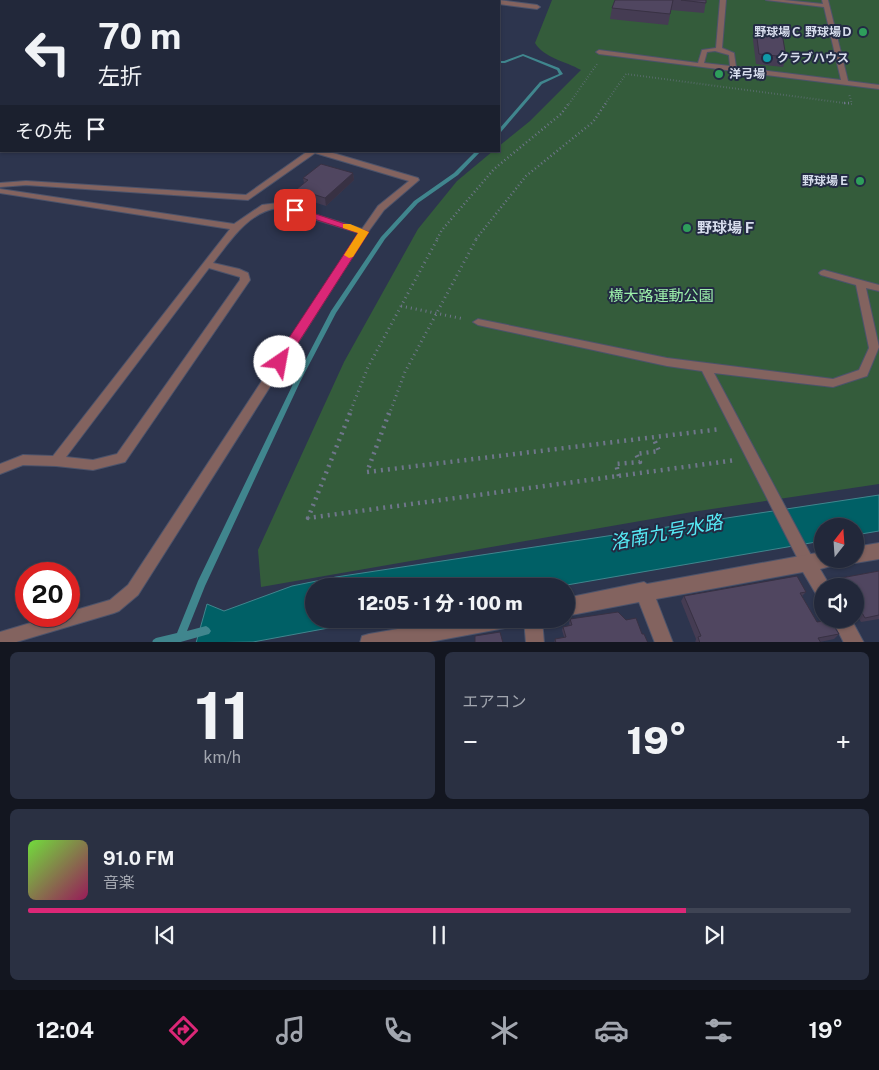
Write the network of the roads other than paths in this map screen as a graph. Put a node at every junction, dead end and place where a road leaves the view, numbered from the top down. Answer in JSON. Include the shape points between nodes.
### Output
{"nodes":[{"id":1,"x":723,"y":0,"type":"edge"},
{"id":2,"x":768,"y":0,"type":"edge"},
{"id":3,"x":500,"y":2,"type":"edge"},
{"id":4,"x":826,"y":3,"type":"edge"},
{"id":5,"x":537,"y":7,"type":"dead end"},
{"id":6,"x":719,"y":50,"type":"junction"},
{"id":7,"x":599,"y":52,"type":"road end"},
{"id":8,"x":701,"y":64,"type":"junction"},
{"id":9,"x":733,"y":68,"type":"junction"},
{"id":10,"x":845,"y":83,"type":"junction"},
{"id":11,"x":879,"y":87,"type":"edge"},
{"id":12,"x":312,"y":152,"type":"edge"},
{"id":13,"x":320,"y":152,"type":"edge"},
{"id":14,"x":0,"y":185,"type":"edge"},
{"id":15,"x":0,"y":191,"type":"edge"},
{"id":16,"x":236,"y":227,"type":"junction"},
{"id":17,"x":364,"y":232,"type":"junction"},
{"id":18,"x":207,"y":265,"type":"junction"},
{"id":19,"x":824,"y":273,"type":"dead end"},
{"id":20,"x":861,"y":284,"type":"junction"},
{"id":21,"x":879,"y":288,"type":"edge"},
{"id":22,"x":478,"y":322,"type":"road end"},
{"id":23,"x":706,"y":368,"type":"junction"},
{"id":24,"x":56,"y":461,"type":"junction"},
{"id":25,"x":0,"y":469,"type":"edge"},
{"id":26,"x":879,"y":551,"type":"edge"},
{"id":27,"x":864,"y":554,"type":"edge"},
{"id":28,"x":814,"y":561,"type":"edge"},
{"id":29,"x":807,"y":562,"type":"junction"},
{"id":30,"x":816,"y":578,"type":"edge"},
{"id":31,"x":644,"y":591,"type":"junction"},
{"id":32,"x":575,"y":605,"type":"edge"},
{"id":33,"x":460,"y":628,"type":"edge"},
{"id":34,"x":534,"y":628,"type":"edge"},
{"id":35,"x":846,"y":628,"type":"edge"},
{"id":36,"x":0,"y":639,"type":"edge"},
{"id":37,"x":400,"y":640,"type":"edge"},
{"id":38,"x":369,"y":642,"type":"edge"},
{"id":39,"x":535,"y":642,"type":"edge"},
{"id":40,"x":664,"y":642,"type":"edge"},
{"id":41,"x":855,"y":642,"type":"edge"}],
"edges":[{"from":1,"to":6,"type":"lane"},
{"from":2,"to":4,"type":"lane"},
{"from":3,"to":5,"type":"street"},
{"from":4,"to":10,"type":"lane"},
{"from":6,"to":8,"type":"lane","via":[[704,51]]},
{"from":6,"to":9,"type":"lane","via":[[732,54]]},
{"from":7,"to":8,"type":"lane"},
{"from":8,"to":9,"type":"lane"},
{"from":9,"to":10,"type":"lane"},
{"from":10,"to":11,"type":"lane"},
{"from":12,"to":14,"type":"lane","via":[[248,198],[26,183]]},
{"from":13,"to":17,"type":"lane","via":[[415,180],[381,208]]},
{"from":15,"to":16,"type":"lane"},
{"from":16,"to":17,"type":"lane","via":[[265,207],[278,205]]},
{"from":16,"to":18,"type":"lane"},
{"from":17,"to":36,"type":"lane","via":[[133,590],[114,606]]},
{"from":18,"to":24,"type":"lane"},
{"from":18,"to":24,"type":"lane","via":[[236,271],[245,275],[245,280],[121,458],[93,465]]},
{"from":19,"to":20,"type":"lane"},
{"from":20,"to":21,"type":"lane"},
{"from":20,"to":23,"type":"lane","via":[[874,348],[863,373],[833,383]]},
{"from":22,"to":23,"type":"lane"},
{"from":23,"to":29,"type":"lane"},
{"from":24,"to":25,"type":"lane","via":[[23,460]]},
{"from":26,"to":27,"type":"street"},
{"from":28,"to":29,"type":"street"},
{"from":29,"to":30,"type":"street"},
{"from":29,"to":31,"type":"street"},
{"from":31,"to":32,"type":"street"},
{"from":31,"to":40,"type":"street"},
{"from":33,"to":37,"type":"street"},
{"from":34,"to":39,"type":"street"},
{"from":35,"to":41,"type":"street"},
{"from":37,"to":38,"type":"street"}]}
